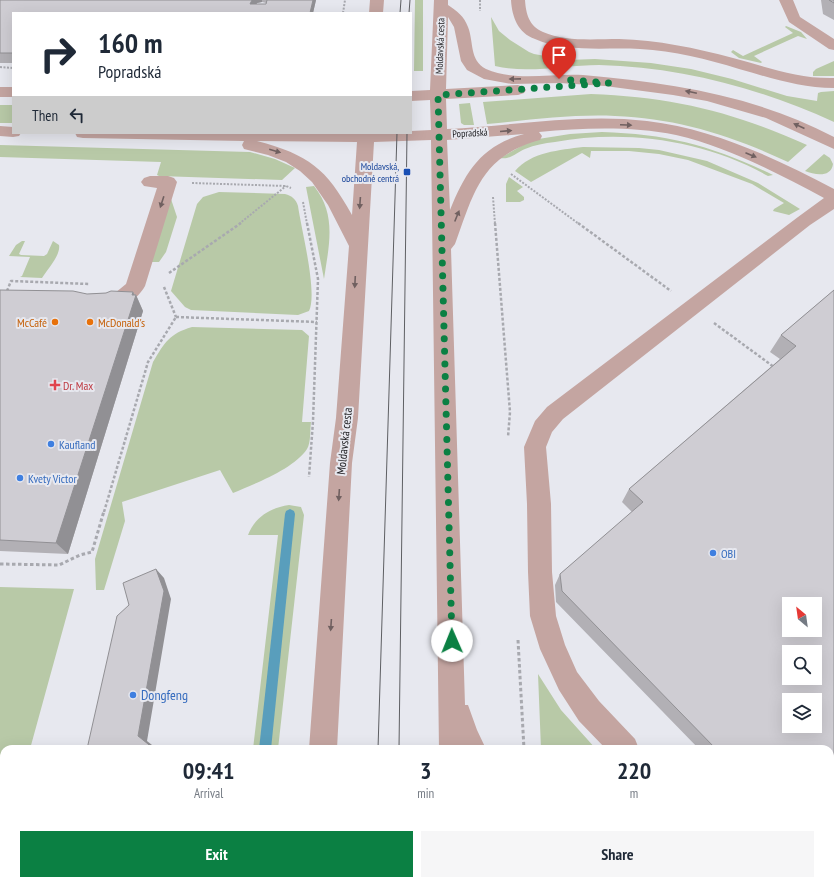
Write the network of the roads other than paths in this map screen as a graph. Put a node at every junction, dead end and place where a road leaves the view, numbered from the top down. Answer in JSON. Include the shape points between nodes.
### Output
{"nodes":[{"id":1,"x":377,"y":0,"type":"edge"},
{"id":2,"x":518,"y":0,"type":"edge"},
{"id":3,"x":790,"y":0,"type":"edge"},
{"id":4,"x":441,"y":4,"type":"edge"},
{"id":5,"x":376,"y":12,"type":"edge"},
{"id":6,"x":834,"y":46,"type":"edge"},
{"id":7,"x":609,"y":83,"type":"junction"},
{"id":8,"x":834,"y":83,"type":"edge"},
{"id":9,"x":0,"y":92,"type":"edge"},
{"id":10,"x":12,"y":92,"type":"edge"},
{"id":11,"x":438,"y":95,"type":"junction"},
{"id":12,"x":412,"y":96,"type":"edge"},
{"id":13,"x":587,"y":124,"type":"junction"},
{"id":14,"x":0,"y":131,"type":"edge"},
{"id":15,"x":12,"y":132,"type":"edge"},
{"id":16,"x":125,"y":134,"type":"edge"},
{"id":17,"x":366,"y":135,"type":"edge"},
{"id":18,"x":440,"y":135,"type":"junction"},
{"id":19,"x":209,"y":136,"type":"junction"},
{"id":20,"x":834,"y":144,"type":"edge"},
{"id":21,"x":150,"y":182,"type":"dead end"},
{"id":22,"x":834,"y":196,"type":"edge"},
{"id":23,"x":834,"y":200,"type":"edge"},
{"id":24,"x":357,"y":243,"type":"junction"},
{"id":25,"x":442,"y":252,"type":"junction"},
{"id":26,"x":86,"y":298,"type":"edge"},
{"id":27,"x":453,"y":703,"type":"junction"},
{"id":28,"x":323,"y":745,"type":"edge"},
{"id":29,"x":453,"y":745,"type":"edge"},
{"id":30,"x":470,"y":745,"type":"edge"},
{"id":31,"x":621,"y":745,"type":"edge"}],
"edges":[{"from":1,"to":5,"type":"street"},
{"from":2,"to":8,"type":"street","via":[[519,13],[524,24],[528,30],[541,37],[675,50],[725,60],[796,81]]},
{"from":3,"to":6,"type":"street","via":[[794,18]]},
{"from":7,"to":4,"type":"street","name":"Moldavská cesta","one_way":true,"via":[[570,79],[506,79],[474,69],[469,63],[458,21]]},
{"from":4,"to":11,"type":"street","name":"Moldavská cesta"},
{"from":7,"to":11,"type":"street"},
{"from":20,"to":7,"type":"street","one_way":true,"via":[[778,117],[729,101],[668,88]]},
{"from":9,"to":10,"type":"street"},
{"from":11,"to":12,"type":"street"},
{"from":11,"to":18,"type":"street","name":"Moldavská cesta"},
{"from":18,"to":13,"type":"street","name":"Popradská","one_way":true},
{"from":13,"to":22,"type":"street","one_way":true,"via":[[654,127],[709,139],[765,161]]},
{"from":25,"to":13,"type":"street","name":"Moldavská cesta","one_way":true,"via":[[473,181],[489,158],[519,141]]},
{"from":14,"to":15,"type":"street"},
{"from":16,"to":19,"type":"street","name":"Popradská"},
{"from":17,"to":18,"type":"street","name":"Popradská"},
{"from":17,"to":19,"type":"street","name":"Popradská"},
{"from":17,"to":24,"type":"street","name":"Moldavská cesta","one_way":true},
{"from":18,"to":25,"type":"street","name":"Moldavská cesta"},
{"from":19,"to":24,"type":"street","name":"Popradská","one_way":true,"via":[[280,152],[307,166],[325,185]]},
{"from":21,"to":26,"type":"street","one_way":true,"via":[[168,182],[135,286],[131,292],[113,302],[99,303]]},
{"from":23,"to":31,"type":"street","via":[[555,413],[543,427],[535,447],[543,616],[553,649],[568,681],[589,711]]},
{"from":24,"to":28,"type":"street","name":"Moldavská cesta","one_way":true},
{"from":25,"to":27,"type":"street","name":"Moldavská cesta"},
{"from":27,"to":29,"type":"street","name":"Moldavská cesta"},
{"from":27,"to":30,"type":"street"}]}
